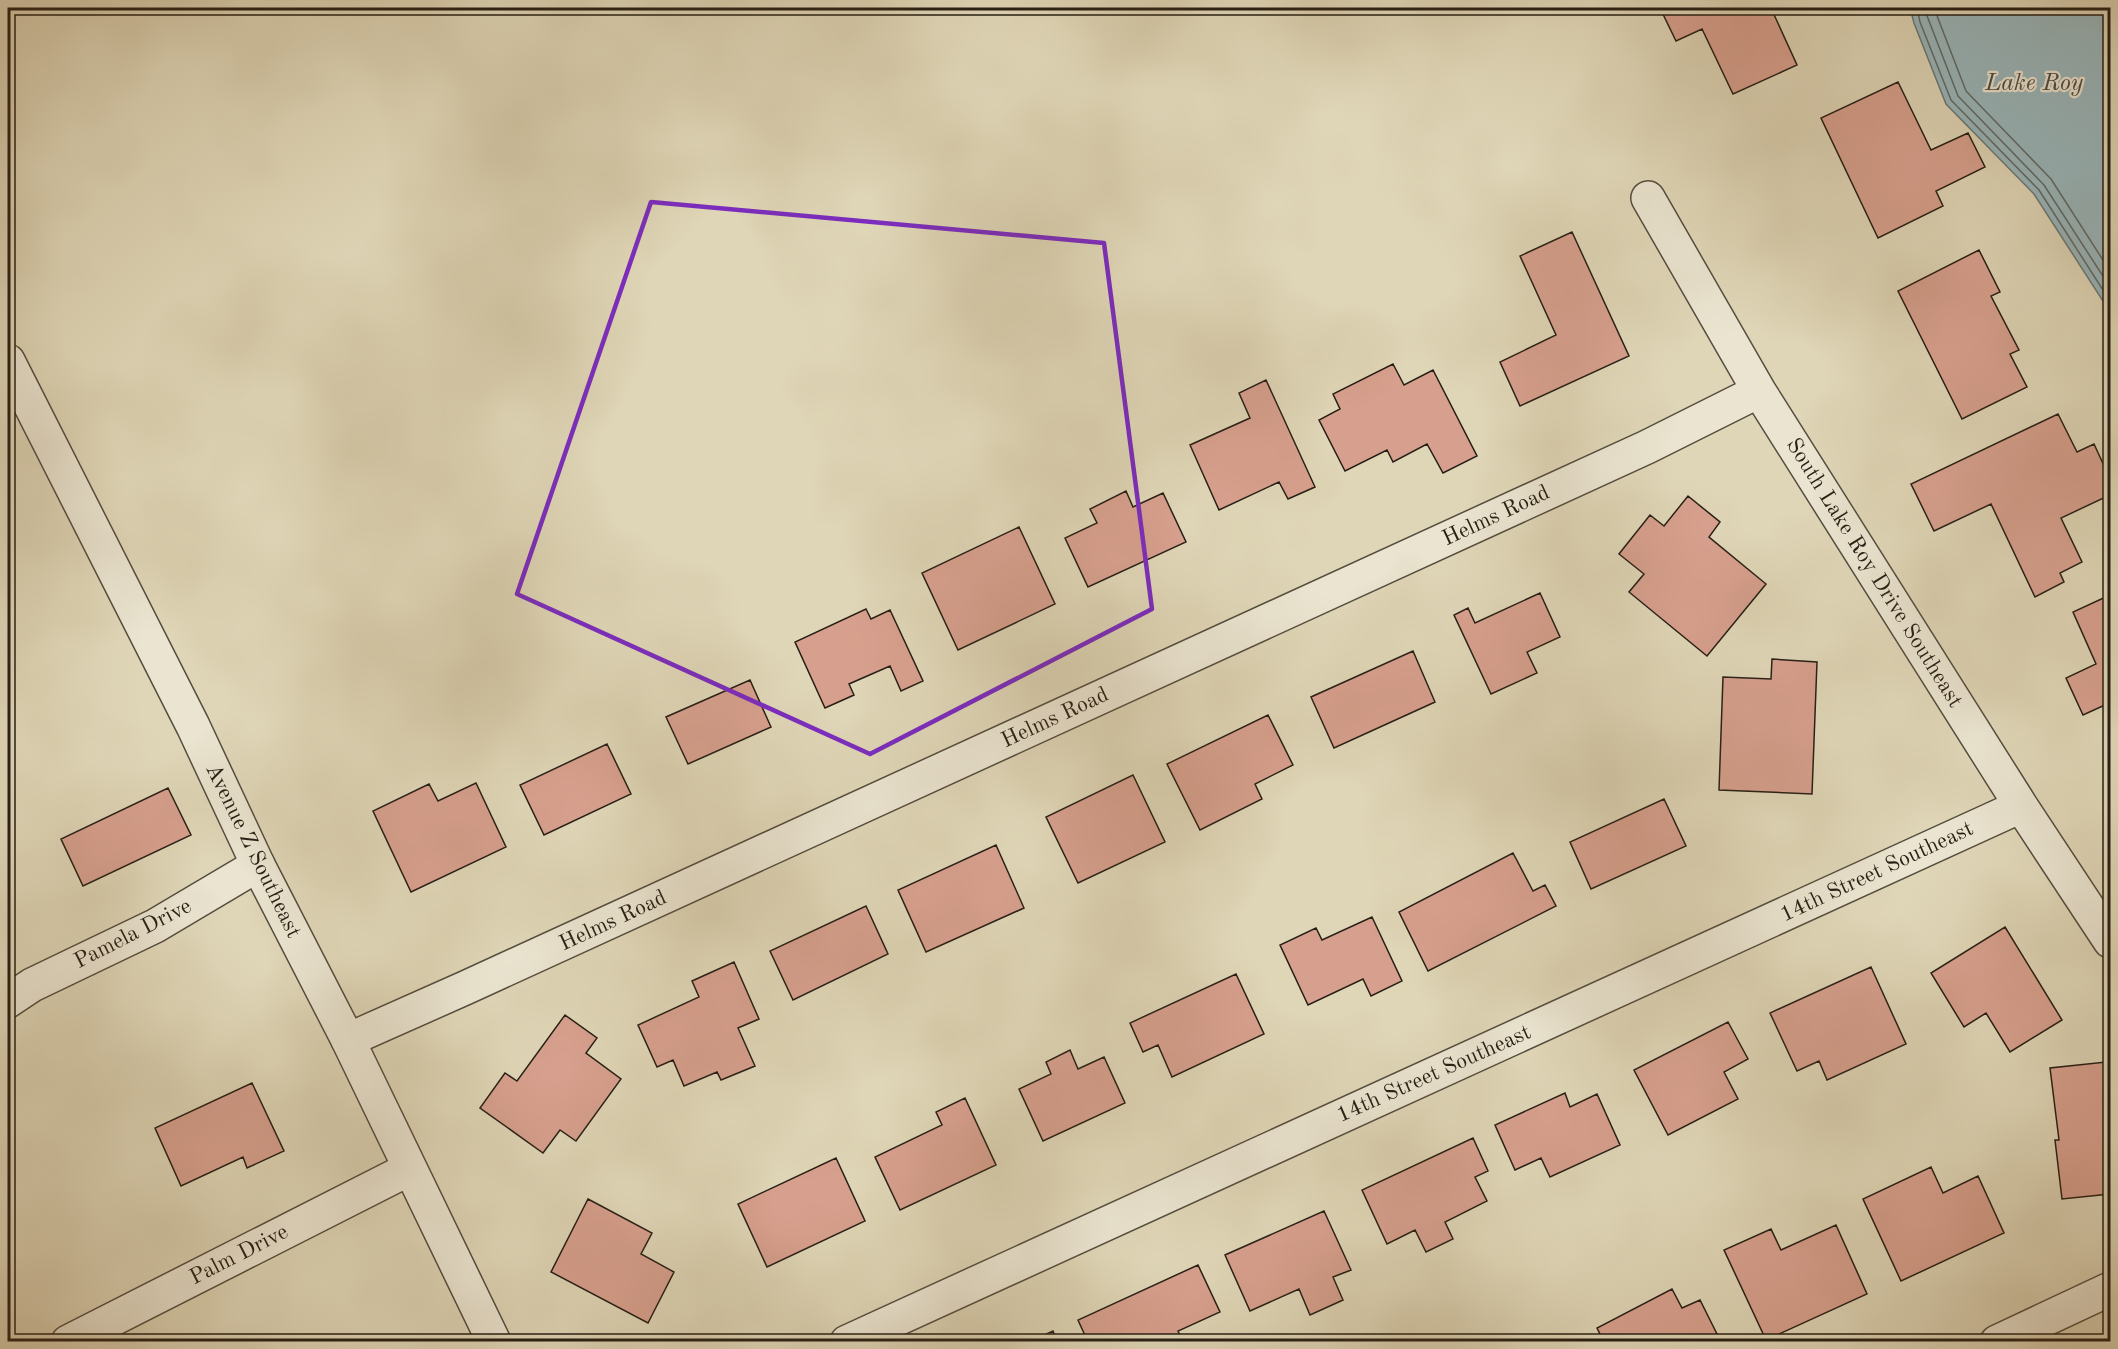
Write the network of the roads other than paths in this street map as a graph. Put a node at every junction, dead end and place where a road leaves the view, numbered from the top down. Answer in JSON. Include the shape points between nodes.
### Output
{"nodes":[{"id":1,"x":1648,"y":198,"type":"dead end"},
{"id":2,"x":8,"y":361,"type":"edge"},
{"id":3,"x":1759,"y":391,"type":"junction"},
{"id":4,"x":2021,"y":806,"type":"junction"},
{"id":5,"x":258,"y":865,"type":"junction"},
{"id":6,"x":2110,"y":941,"type":"edge"},
{"id":7,"x":8,"y":1001,"type":"edge"},
{"id":8,"x":348,"y":1040,"type":"junction"},
{"id":9,"x":409,"y":1169,"type":"junction"},
{"id":10,"x":2110,"y":1289,"type":"edge"},
{"id":11,"x":68,"y":1341,"type":"edge"},
{"id":12,"x":495,"y":1341,"type":"edge"},
{"id":13,"x":847,"y":1341,"type":"edge"},
{"id":14,"x":1997,"y":1341,"type":"edge"}],
"edges":[{"from":1,"to":3,"type":"street","name":"South Lake Roy Drive Southeast"},
{"from":2,"to":5,"type":"street","name":"Avenue Z Southeast","via":[[193,726]]},
{"from":3,"to":4,"type":"street","name":"South Lake Roy Drive Southeast"},
{"from":3,"to":8,"type":"street","name":"Helms Road","via":[[1626,457]]},
{"from":4,"to":6,"type":"street","name":"South Lake Roy Drive Southeast"},
{"from":4,"to":13,"type":"street","name":"14th Street Southeast"},
{"from":5,"to":7,"type":"street","name":"Pamela Drive","via":[[155,926],[32,985]]},
{"from":5,"to":8,"type":"street","name":"Avenue Z Southeast"},
{"from":8,"to":9,"type":"street","name":"Avenue Z Southeast"},
{"from":9,"to":11,"type":"street","name":"Palm Drive"},
{"from":9,"to":12,"type":"street","name":"Avenue Z Southeast"},
{"from":10,"to":14,"type":"street"}]}
